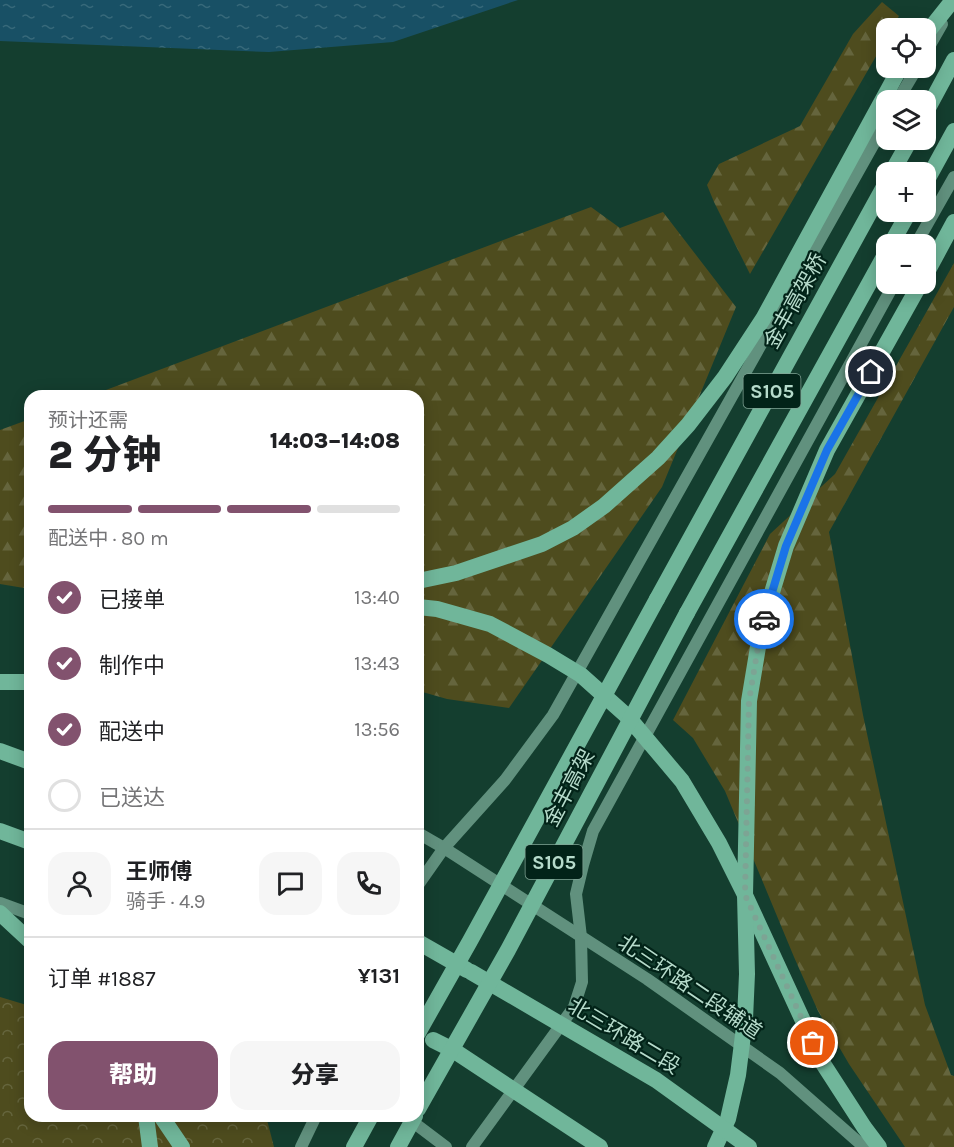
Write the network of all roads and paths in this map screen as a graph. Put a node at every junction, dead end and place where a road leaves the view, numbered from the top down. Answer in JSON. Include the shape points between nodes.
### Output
{"nodes":[{"id":1,"x":953,"y":1,"type":"edge"},
{"id":2,"x":936,"y":22,"type":"edge"},
{"id":3,"x":936,"y":33,"type":"edge"},
{"id":4,"x":954,"y":60,"type":"edge"},
{"id":5,"x":895,"y":78,"type":"edge"},
{"id":6,"x":936,"y":93,"type":"edge"},
{"id":7,"x":954,"y":131,"type":"edge"},
{"id":8,"x":876,"y":140,"type":"edge"},
{"id":9,"x":936,"y":164,"type":"edge"},
{"id":10,"x":954,"y":177,"type":"edge"},
{"id":11,"x":876,"y":201,"type":"edge"},
{"id":12,"x":954,"y":222,"type":"edge"},
{"id":13,"x":922,"y":234,"type":"edge"},
{"id":14,"x":936,"y":255,"type":"edge"},
{"id":15,"x":876,"y":271,"type":"edge"},
{"id":16,"x":888,"y":294,"type":"edge"},
{"id":17,"x":914,"y":294,"type":"edge"},
{"id":18,"x":424,"y":580,"type":"edge"},
{"id":19,"x":657,"y":599,"type":"joint"},
{"id":20,"x":424,"y":608,"type":"edge"},
{"id":21,"x":0,"y":676,"type":"edge"},
{"id":22,"x":0,"y":682,"type":"edge"},
{"id":23,"x":24,"y":682,"type":"edge"},
{"id":24,"x":24,"y":683,"type":"edge"},
{"id":25,"x":0,"y":751,"type":"edge"},
{"id":26,"x":24,"y":760,"type":"edge"},
{"id":27,"x":0,"y":831,"type":"edge"},
{"id":28,"x":424,"y":836,"type":"edge"},
{"id":29,"x":24,"y":840,"type":"edge"},
{"id":30,"x":444,"y":848,"type":"junction"},
{"id":31,"x":424,"y":876,"type":"edge"},
{"id":32,"x":745,"y":895,"type":"junction"},
{"id":33,"x":0,"y":903,"type":"edge"},
{"id":34,"x":24,"y":912,"type":"edge"},
{"id":35,"x":0,"y":913,"type":"edge"},
{"id":36,"x":24,"y":935,"type":"edge"},
{"id":37,"x":581,"y":937,"type":"junction"},
{"id":38,"x":424,"y":945,"type":"edge"},
{"id":39,"x":424,"y":1033,"type":"edge"},
{"id":40,"x":424,"y":1036,"type":"edge"},
{"id":41,"x":424,"y":1098,"type":"edge"},
{"id":42,"x":147,"y":1122,"type":"edge"},
{"id":43,"x":165,"y":1122,"type":"edge"},
{"id":44,"x":313,"y":1122,"type":"edge"},
{"id":45,"x":368,"y":1122,"type":"edge"},
{"id":46,"x":412,"y":1122,"type":"edge"},
{"id":47,"x":413,"y":1122,"type":"edge"},
{"id":48,"x":150,"y":1147,"type":"edge"},
{"id":49,"x":182,"y":1147,"type":"edge"},
{"id":50,"x":302,"y":1147,"type":"edge"},
{"id":51,"x":354,"y":1147,"type":"edge"},
{"id":52,"x":398,"y":1147,"type":"edge"},
{"id":53,"x":446,"y":1147,"type":"edge"},
{"id":54,"x":472,"y":1147,"type":"edge"},
{"id":55,"x":600,"y":1147,"type":"edge"},
{"id":56,"x":715,"y":1147,"type":"edge"},
{"id":57,"x":749,"y":1147,"type":"edge"},
{"id":58,"x":864,"y":1147,"type":"edge"},
{"id":59,"x":879,"y":1147,"type":"edge"}],
"edges":[{"from":1,"to":2,"type":"highway"},
{"from":1,"to":3,"type":"main road"},
{"from":4,"to":6,"type":"highway"},
{"from":5,"to":18,"type":"highway","via":[[763,319],[725,377],[673,441],[604,506],[573,528],[542,544]]},
{"from":7,"to":9,"type":"highway"},
{"from":8,"to":30,"type":"main road","via":[[553,715],[505,780]]},
{"from":10,"to":13,"type":"main road"},
{"from":11,"to":19,"type":"highway","name":"金丰高架桥","number":"S105"},
{"from":12,"to":14,"type":"highway"},
{"from":15,"to":41,"type":"highway","name":"金丰高架","number":"S105","bridge":true},
{"from":16,"to":37,"type":"main road","via":[[593,831],[576,894]]},
{"from":17,"to":32,"type":"highway","via":[[827,450],[786,546],[761,629],[749,701]]},
{"from":19,"to":39,"type":"highway","name":"金丰高架","number":"S105","bridge":true},
{"from":20,"to":32,"type":"highway","bridge":true,"via":[[490,624],[581,675],[605,696],[682,781]]},
{"from":21,"to":23,"type":"main road"},
{"from":22,"to":24,"type":"highway","bridge":true},
{"from":25,"to":26,"type":"highway"},
{"from":27,"to":29,"type":"highway"},
{"from":28,"to":30,"type":"main road","name":"北三环路二段辅道"},
{"from":30,"to":31,"type":"main road"},
{"from":30,"to":37,"type":"main road","name":"北三环路二段辅道"},
{"from":32,"to":56,"type":"highway","bridge":true,"via":[[745,1020],[728,1119]]},
{"from":32,"to":59,"type":"highway","via":[[822,1062]]},
{"from":33,"to":34,"type":"main road"},
{"from":35,"to":36,"type":"highway"},
{"from":37,"to":54,"type":"main road","via":[[582,982],[574,1007]]},
{"from":37,"to":58,"type":"main road","name":"北三环路二段辅道","via":[[780,1073]]},
{"from":38,"to":57,"type":"highway","name":"北三环路二段","bridge":true,"via":[[657,1080]]},
{"from":40,"to":55,"type":"highway","bridge":true,"via":[[453,1050]]},
{"from":42,"to":48,"type":"highway"},
{"from":43,"to":49,"type":"highway"},
{"from":44,"to":50,"type":"main road"},
{"from":45,"to":51,"type":"highway"},
{"from":46,"to":52,"type":"highway","bridge":true},
{"from":47,"to":53,"type":"main road"}]}
